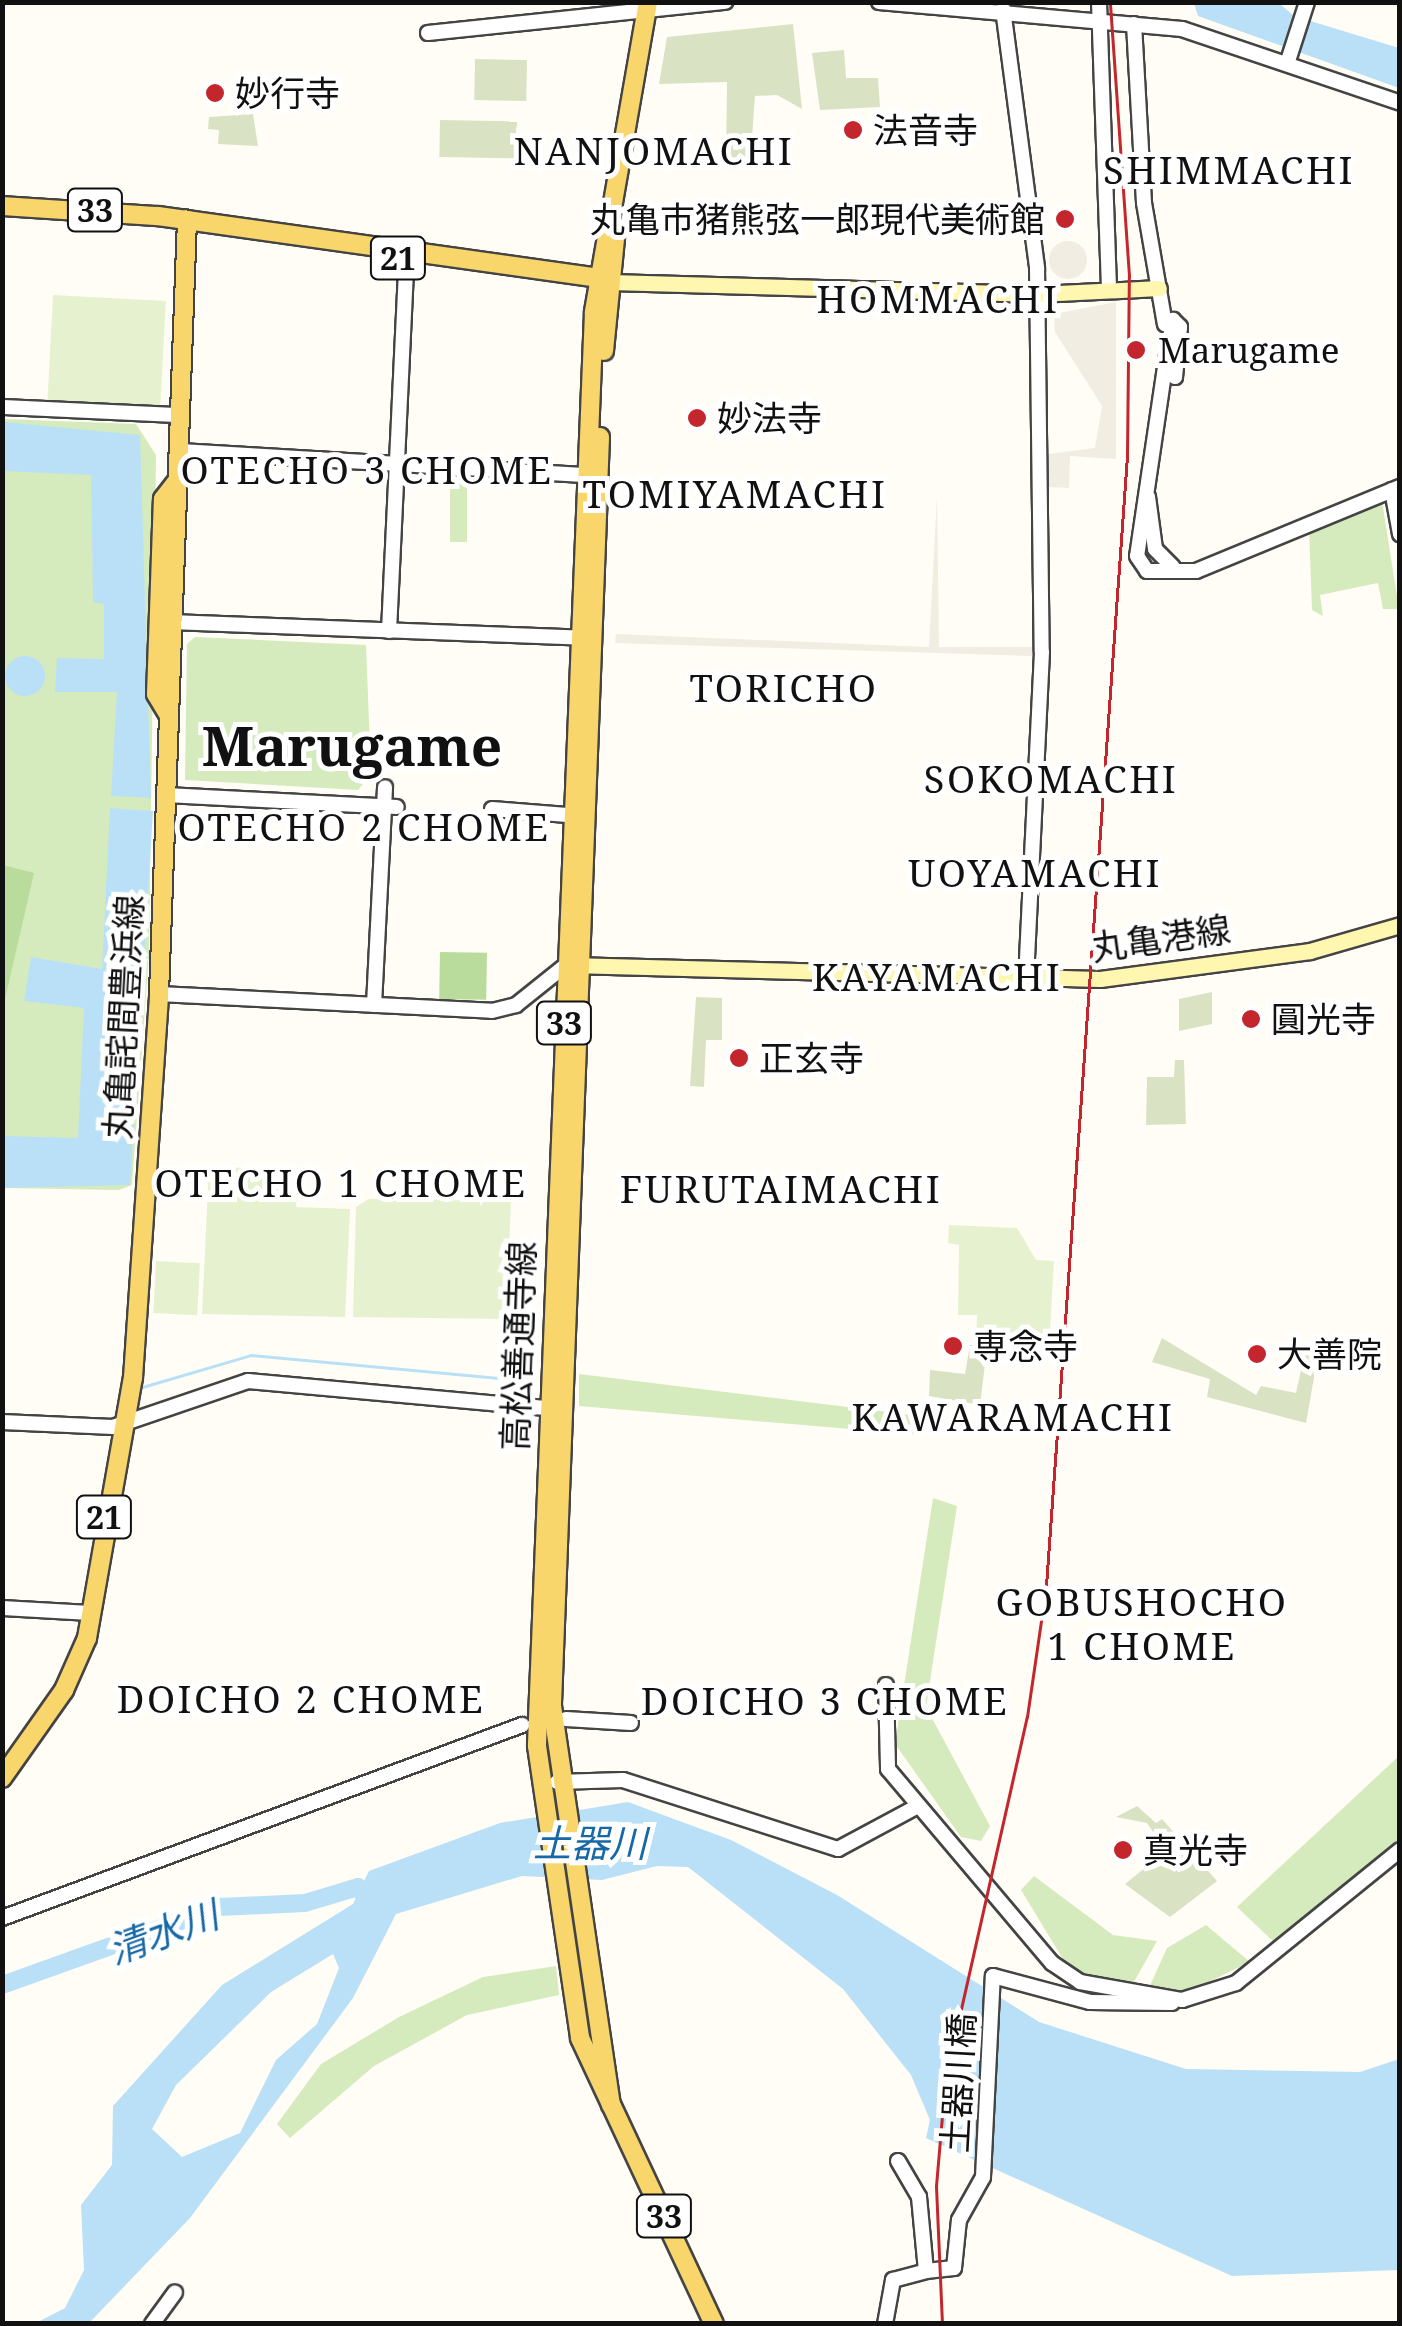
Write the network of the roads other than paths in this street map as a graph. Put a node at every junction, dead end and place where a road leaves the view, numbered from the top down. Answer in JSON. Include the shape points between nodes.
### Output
{"nodes":[{"id":1,"x":726,"y":2,"type":"edge"},
{"id":2,"x":879,"y":2,"type":"edge"},
{"id":3,"x":1307,"y":2,"type":"edge"},
{"id":4,"x":648,"y":7,"type":"edge"},
{"id":5,"x":1003,"y":8,"type":"junction"},
{"id":6,"x":1099,"y":10,"type":"edge"},
{"id":7,"x":1134,"y":24,"type":"junction"},
{"id":8,"x":428,"y":33,"type":"dead end"},
{"id":9,"x":1289,"y":58,"type":"junction"},
{"id":10,"x":1400,"y":103,"type":"edge"},
{"id":11,"x":2,"y":206,"type":"edge"},
{"id":12,"x":2,"y":218,"type":"edge"},
{"id":13,"x":187,"y":225,"type":"junction"},
{"id":14,"x":406,"y":254,"type":"junction"},
{"id":15,"x":602,"y":280,"type":"junction"},
{"id":16,"x":1159,"y":288,"type":"junction"},
{"id":17,"x":1038,"y":290,"type":"junction"},
{"id":18,"x":1109,"y":290,"type":"junction"},
{"id":19,"x":2,"y":407,"type":"edge"},
{"id":20,"x":180,"y":415,"type":"junction"},
{"id":21,"x":179,"y":452,"type":"junction"},
{"id":22,"x":395,"y":465,"type":"junction"},
{"id":23,"x":593,"y":476,"type":"junction"},
{"id":24,"x":176,"y":481,"type":"junction"},
{"id":25,"x":1396,"y":489,"type":"edge"},
{"id":26,"x":1400,"y":534,"type":"edge"},
{"id":27,"x":172,"y":622,"type":"junction"},
{"id":28,"x":389,"y":631,"type":"junction"},
{"id":29,"x":587,"y":638,"type":"junction"},
{"id":30,"x":169,"y":714,"type":"junction"},
{"id":31,"x":385,"y":787,"type":"dead end"},
{"id":32,"x":166,"y":795,"type":"junction"},
{"id":33,"x":391,"y":807,"type":"junction"},
{"id":34,"x":492,"y":809,"type":"dead end"},
{"id":35,"x":580,"y":816,"type":"junction"},
{"id":36,"x":1400,"y":925,"type":"edge"},
{"id":37,"x":572,"y":965,"type":"junction"},
{"id":38,"x":1026,"y":976,"type":"junction"},
{"id":39,"x":159,"y":994,"type":"junction"},
{"id":40,"x":374,"y":1005,"type":"junction"},
{"id":41,"x":556,"y":1409,"type":"junction"},
{"id":42,"x":2,"y":1422,"type":"edge"},
{"id":43,"x":124,"y":1422,"type":"junction"},
{"id":44,"x":2,"y":1608,"type":"edge"},
{"id":45,"x":92,"y":1612,"type":"junction"},
{"id":46,"x":886,"y":1685,"type":"dead end"},
{"id":47,"x":566,"y":1719,"type":"dead end"},
{"id":48,"x":631,"y":1723,"type":"dead end"},
{"id":49,"x":522,"y":1725,"type":"dead end"},
{"id":50,"x":2,"y":1778,"type":"edge"},
{"id":51,"x":551,"y":1789,"type":"junction"},
{"id":52,"x":916,"y":1807,"type":"junction"},
{"id":53,"x":1400,"y":1850,"type":"edge"},
{"id":54,"x":2,"y":1918,"type":"edge"},
{"id":55,"x":1182,"y":2000,"type":"junction"},
{"id":56,"x":898,"y":2160,"type":"dead end"},
{"id":57,"x":926,"y":2271,"type":"junction"},
{"id":58,"x":176,"y":2292,"type":"dead end"},
{"id":59,"x":152,"y":2324,"type":"edge"},
{"id":60,"x":714,"y":2324,"type":"edge"},
{"id":61,"x":885,"y":2324,"type":"edge"}],
"edges":[{"from":1,"to":4,"type":"street"},
{"from":2,"to":5,"type":"street"},
{"from":3,"to":9,"type":"street"},
{"from":4,"to":8,"type":"street"},
{"from":4,"to":15,"type":"main road"},
{"from":5,"to":6,"type":"street"},
{"from":5,"to":17,"type":"street"},
{"from":6,"to":7,"type":"street"},
{"from":6,"to":18,"type":"street"},
{"from":7,"to":9,"type":"street"},
{"from":7,"to":16,"type":"street"},
{"from":9,"to":10,"type":"street"},
{"from":11,"to":13,"type":"main road","number":"33"},
{"from":12,"to":13,"type":"main road","number":"33"},
{"from":13,"to":14,"type":"main road","number":"21"},
{"from":13,"to":20,"type":"main road","name":"丸亀詫間豊浜線","number":"21"},
{"from":14,"to":15,"type":"main road","number":"21"},
{"from":14,"to":22,"type":"street"},
{"from":15,"to":17,"type":"main road"},
{"from":15,"to":23,"type":"main road","name":"高松善通寺線","number":"33"},
{"from":16,"to":18,"type":"main road"},
{"from":16,"to":25,"type":"street","via":[[1172,324],[1172,371],[1158,411],[1139,564],[1196,571]]},
{"from":17,"to":18,"type":"main road"},
{"from":17,"to":38,"type":"street","via":[[1042,652]]},
{"from":19,"to":20,"type":"street"},
{"from":20,"to":21,"type":"main road","name":"丸亀詫間豊浜線","number":"21"},
{"from":21,"to":22,"type":"street"},
{"from":21,"to":24,"type":"main road","name":"丸亀詫間豊浜線","number":"21"},
{"from":22,"to":23,"type":"street"},
{"from":22,"to":28,"type":"street"},
{"from":23,"to":29,"type":"main road","name":"高松善通寺線","number":"33"},
{"from":24,"to":27,"type":"main road","name":"丸亀詫間豊浜線","number":"21"},
{"from":24,"to":30,"type":"main road","via":[[163,498],[156,694]]},
{"from":25,"to":26,"type":"street"},
{"from":27,"to":28,"type":"street"},
{"from":27,"to":30,"type":"main road","name":"丸亀詫間豊浜線","number":"21"},
{"from":28,"to":29,"type":"street"},
{"from":29,"to":35,"type":"main road","name":"高松善通寺線","number":"33"},
{"from":30,"to":32,"type":"main road","name":"丸亀詫間豊浜線","number":"21"},
{"from":31,"to":33,"type":"street"},
{"from":32,"to":33,"type":"street"},
{"from":32,"to":39,"type":"main road","name":"丸亀詫間豊浜線","number":"21"},
{"from":33,"to":40,"type":"street"},
{"from":34,"to":35,"type":"street"},
{"from":35,"to":37,"type":"main road","name":"高松善通寺線","number":"33"},
{"from":36,"to":38,"type":"main road","name":"丸亀港線","via":[[1310,951],[1130,976]]},
{"from":37,"to":38,"type":"main road","name":"丸亀港線"},
{"from":37,"to":40,"type":"street","via":[[505,1010]]},
{"from":37,"to":41,"type":"main road","name":"高松善通寺線","number":"33"},
{"from":39,"to":40,"type":"street"},
{"from":39,"to":43,"type":"main road","name":"丸亀詫間豊浜線","number":"21"},
{"from":41,"to":43,"type":"street","via":[[248,1381]]},
{"from":41,"to":51,"type":"main road","name":"高松善通寺線","number":"33"},
{"from":42,"to":43,"type":"street"},
{"from":43,"to":45,"type":"main road","name":"丸亀詫間豊浜線","number":"21"},
{"from":44,"to":45,"type":"street"},
{"from":45,"to":50,"type":"main road","name":"丸亀詫間豊浜線","number":"21","via":[[70,1679]]},
{"from":46,"to":52,"type":"street","via":[[888,1769]]},
{"from":47,"to":48,"type":"street"},
{"from":49,"to":54,"type":"street"},
{"from":51,"to":52,"type":"street","via":[[623,1780],[838,1849]]},
{"from":51,"to":60,"type":"main road","name":"高松善通寺線","number":"33","via":[[582,2006],[612,2110]]},
{"from":52,"to":55,"type":"street","via":[[1001,1893],[1060,1971],[1095,1987]]},
{"from":53,"to":55,"type":"street","via":[[1286,1948],[1236,1982]]},
{"from":55,"to":57,"type":"street","name":"土器川橋","via":[[1149,2009],[1090,2002],[993,1976],[983,2178],[959,2220],[954,2268]]},
{"from":56,"to":57,"type":"street","via":[[918,2197]]},
{"from":57,"to":61,"type":"street","via":[[893,2280],[882,2298]]},
{"from":58,"to":59,"type":"street"}]}
